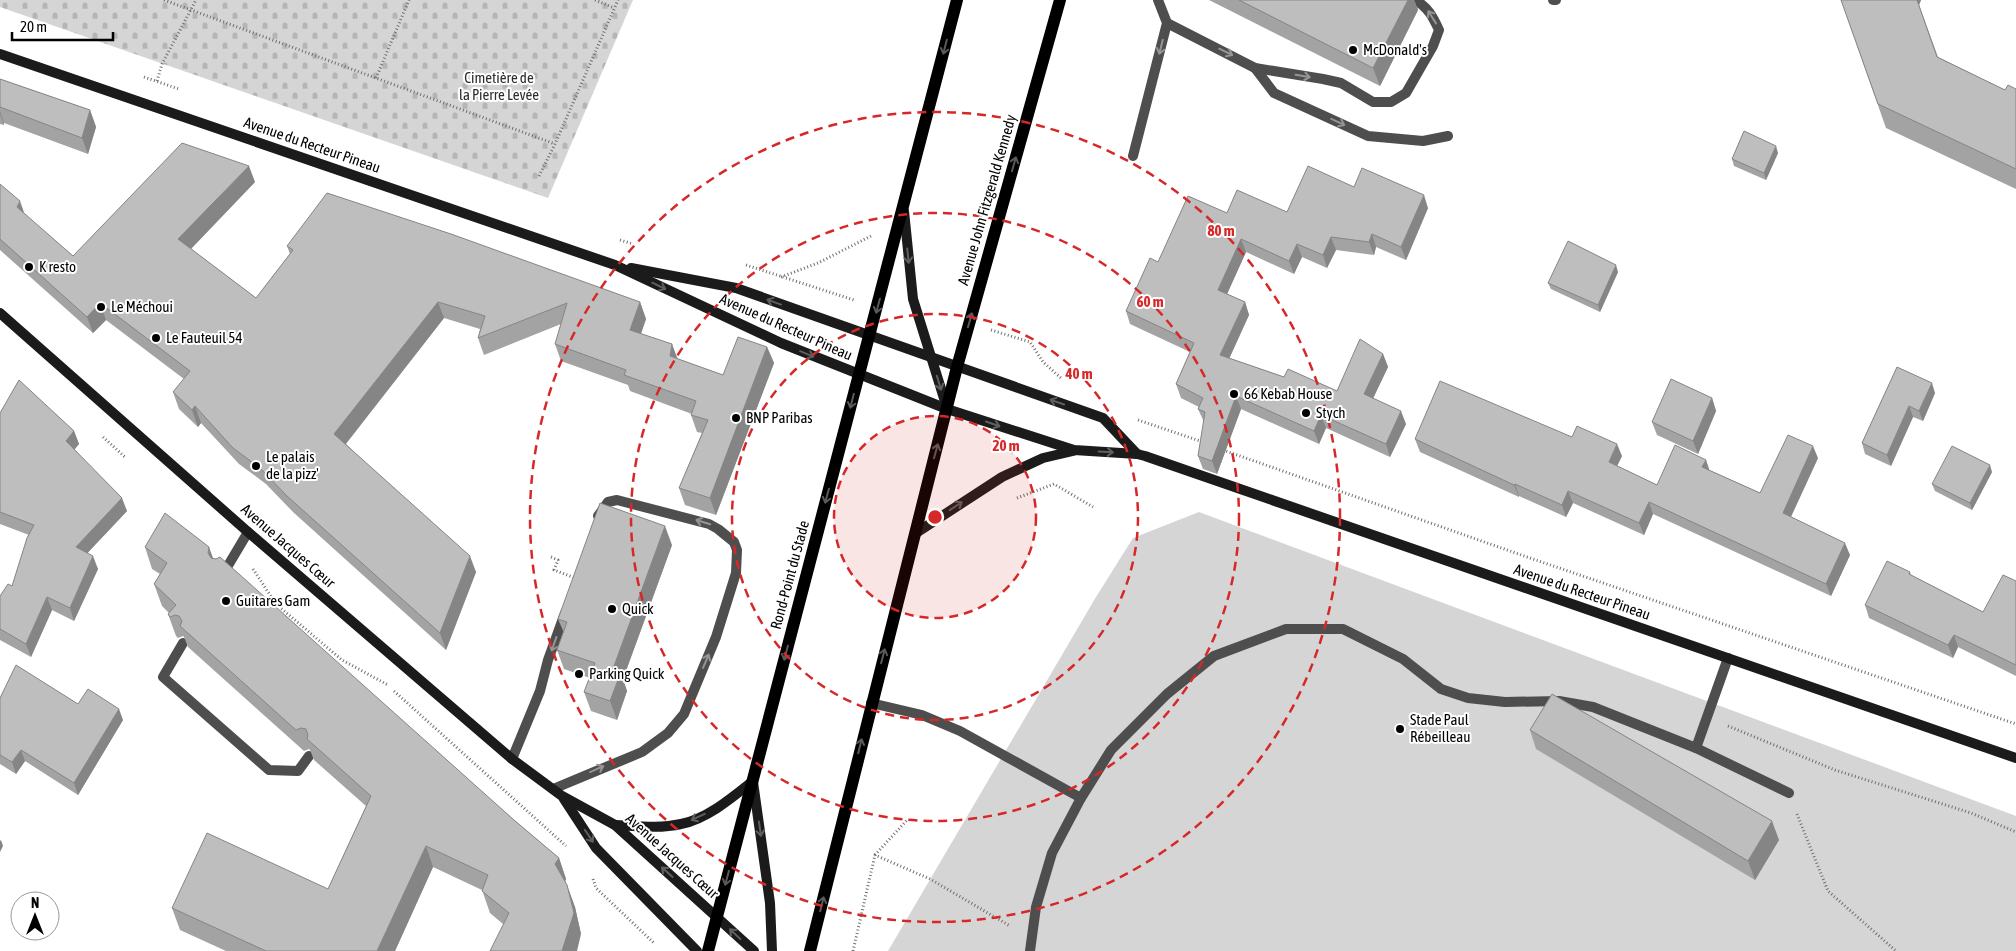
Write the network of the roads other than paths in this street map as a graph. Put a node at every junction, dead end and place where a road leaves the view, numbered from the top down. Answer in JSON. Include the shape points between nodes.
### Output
{"nodes":[{"id":1,"x":957,"y":0,"type":"edge"},
{"id":2,"x":1060,"y":0,"type":"edge"},
{"id":3,"x":1158,"y":0,"type":"edge"},
{"id":4,"x":1415,"y":0,"type":"edge"},
{"id":5,"x":1167,"y":23,"type":"junction"},
{"id":6,"x":0,"y":54,"type":"edge"},
{"id":7,"x":1255,"y":68,"type":"junction"},
{"id":8,"x":1448,"y":136,"type":"dead end"},
{"id":9,"x":1133,"y":156,"type":"dead end"},
{"id":10,"x":903,"y":208,"type":"junction"},
{"id":11,"x":615,"y":265,"type":"junction"},
{"id":12,"x":0,"y":313,"type":"edge"},
{"id":13,"x":870,"y":337,"type":"junction"},
{"id":14,"x":931,"y":358,"type":"junction"},
{"id":15,"x":957,"y":367,"type":"junction"},
{"id":16,"x":858,"y":375,"type":"junction"},
{"id":17,"x":947,"y":409,"type":"junction"},
{"id":18,"x":1074,"y":450,"type":"junction"},
{"id":19,"x":1138,"y":454,"type":"junction"},
{"id":20,"x":596,"y":524,"type":"edge"},
{"id":21,"x":248,"y":532,"type":"junction"},
{"id":22,"x":916,"y":533,"type":"junction"},
{"id":23,"x":224,"y":574,"type":"edge"},
{"id":24,"x":577,"y":578,"type":"edge"},
{"id":25,"x":184,"y":643,"type":"edge"},
{"id":26,"x":1728,"y":658,"type":"junction"},
{"id":27,"x":871,"y":703,"type":"junction"},
{"id":28,"x":1696,"y":748,"type":"junction"},
{"id":29,"x":309,"y":756,"type":"edge"},
{"id":30,"x":2016,"y":758,"type":"edge"},
{"id":31,"x":512,"y":759,"type":"junction"},
{"id":32,"x":753,"y":780,"type":"junction"},
{"id":33,"x":553,"y":789,"type":"junction"},
{"id":34,"x":1788,"y":793,"type":"road end"},
{"id":35,"x":562,"y":796,"type":"junction"},
{"id":36,"x":1081,"y":798,"type":"junction"},
{"id":37,"x":615,"y":825,"type":"junction"},
{"id":38,"x":717,"y":916,"type":"junction"},
{"id":39,"x":697,"y":951,"type":"edge"},
{"id":40,"x":708,"y":951,"type":"edge"},
{"id":41,"x":754,"y":951,"type":"edge"},
{"id":42,"x":772,"y":951,"type":"edge"},
{"id":43,"x":810,"y":951,"type":"edge"},
{"id":44,"x":1030,"y":951,"type":"edge"}],
"edges":[{"from":1,"to":10,"type":"main road","name":"Rond-Point du Stade","one_way":true},
{"from":15,"to":2,"type":"main road","name":"Avenue John Fitzgerald Kennedy","one_way":true},
{"from":3,"to":5,"type":"lane"},
{"from":7,"to":4,"type":"lane","one_way":true,"via":[[1341,83],[1373,102],[1391,102],[1406,93],[1439,30],[1434,17]]},
{"from":5,"to":7,"type":"lane","one_way":true},
{"from":5,"to":9,"type":"lane","one_way":true},
{"from":6,"to":11,"type":"main road","name":"Avenue du Recteur Pineau"},
{"from":7,"to":8,"type":"lane","one_way":true,"via":[[1274,93],[1368,136],[1423,141]]},
{"from":10,"to":13,"type":"main road","name":"Rond-Point du Stade","one_way":true},
{"from":10,"to":14,"type":"main road","one_way":true,"via":[[913,299]]},
{"from":13,"to":11,"type":"main road","name":"Avenue du Recteur Pineau","one_way":true,"via":[[736,288]]},
{"from":11,"to":16,"type":"main road","name":"Avenue du Recteur Pineau","one_way":true},
{"from":12,"to":21,"type":"main road","name":"Avenue Jacques Cœur"},
{"from":13,"to":14,"type":"main road","name":"Avenue du Recteur Pineau"},
{"from":13,"to":16,"type":"main road","name":"Rond-Point du Stade"},
{"from":14,"to":15,"type":"main road","name":"Avenue du Recteur Pineau"},
{"from":14,"to":17,"type":"main road","one_way":true},
{"from":15,"to":17,"type":"main road","name":"Avenue John Fitzgerald Kennedy"},
{"from":19,"to":15,"type":"main road","name":"Avenue du Recteur Pineau","one_way":true,"via":[[1102,418]]},
{"from":16,"to":17,"type":"main road","name":"Avenue du Recteur Pineau"},
{"from":16,"to":32,"type":"main road","name":"Rond-Point du Stade","one_way":true},
{"from":17,"to":18,"type":"main road","name":"Avenue du Recteur Pineau","one_way":true},
{"from":22,"to":17,"type":"main road","one_way":true},
{"from":18,"to":19,"type":"main road","name":"Avenue du Recteur Pineau","one_way":true},
{"from":22,"to":18,"type":"main road","one_way":true,"via":[[1002,477],[1044,458]]},
{"from":19,"to":26,"type":"main road","name":"Avenue du Recteur Pineau"},
{"from":33,"to":20,"type":"lane","one_way":true,"via":[[642,752],[668,733],[684,714],[716,638],[736,573],[738,555],[734,542],[709,524],[617,500],[608,502]]},
{"from":21,"to":23,"type":"lane"},
{"from":21,"to":31,"type":"main road","name":"Avenue Jacques Cœur"},
{"from":27,"to":22,"type":"main road","one_way":true},
{"from":24,"to":31,"type":"lane","one_way":true,"via":[[540,691]]},
{"from":25,"to":29,"type":"lane","via":[[163,678],[268,770],[298,771]]},
{"from":26,"to":28,"type":"lane"},
{"from":26,"to":30,"type":"main road","name":"Avenue du Recteur Pineau"},
{"from":27,"to":36,"type":"lane","via":[[922,715],[960,731]]},
{"from":43,"to":27,"type":"main road","one_way":true},
{"from":28,"to":34,"type":"lane"},
{"from":28,"to":36,"type":"lane","via":[[1593,707],[1558,701],[1505,702],[1468,698],[1441,689],[1403,660],[1343,629],[1286,629],[1214,656],[1167,694],[1112,750]]},
{"from":31,"to":33,"type":"main road","name":"Avenue Jacques Cœur"},
{"from":32,"to":37,"type":"main road","one_way":true,"via":[[722,805],[683,824],[661,827]]},
{"from":32,"to":38,"type":"main road","name":"Rond-Point du Stade","one_way":true},
{"from":32,"to":42,"type":"main road","one_way":true,"via":[[770,903]]},
{"from":33,"to":35,"type":"main road","name":"Avenue Jacques Cœur"},
{"from":35,"to":37,"type":"main road","name":"Avenue Jacques Cœur"},
{"from":35,"to":39,"type":"main road","name":"Avenue Jacques Cœur","one_way":true,"via":[[596,848]]},
{"from":36,"to":44,"type":"lane","via":[[1052,853],[1036,907]]},
{"from":38,"to":37,"type":"main road","name":"Avenue Jacques Cœur","one_way":true},
{"from":38,"to":40,"type":"main road","name":"Rond-Point du Stade"},
{"from":41,"to":38,"type":"main road","name":"Avenue Jacques Cœur","one_way":true}]}
